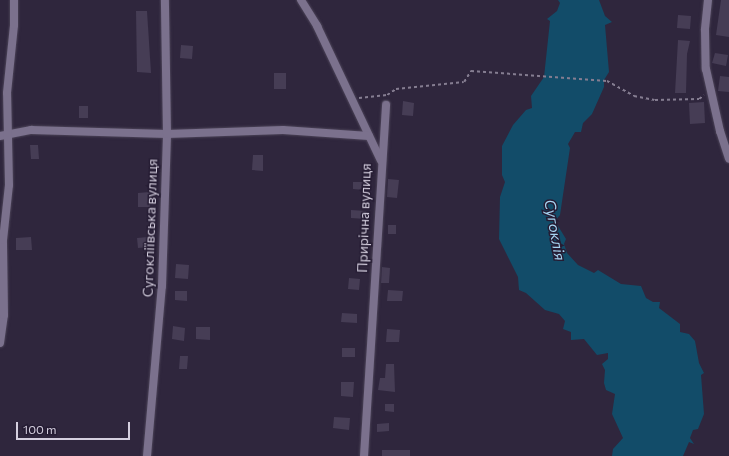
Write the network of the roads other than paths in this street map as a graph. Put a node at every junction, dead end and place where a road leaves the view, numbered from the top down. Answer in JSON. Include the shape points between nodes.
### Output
{"nodes":[{"id":1,"x":14,"y":0,"type":"edge"},
{"id":2,"x":164,"y":0,"type":"edge"},
{"id":3,"x":301,"y":0,"type":"edge"},
{"id":4,"x":708,"y":0,"type":"edge"},
{"id":5,"x":386,"y":105,"type":"dead end"},
{"id":6,"x":167,"y":134,"type":"junction"},
{"id":7,"x":4,"y":135,"type":"edge"},
{"id":8,"x":369,"y":136,"type":"junction"},
{"id":9,"x":729,"y":159,"type":"edge"},
{"id":10,"x":381,"y":162,"type":"junction"},
{"id":11,"x":0,"y":343,"type":"edge"},
{"id":12,"x":147,"y":456,"type":"edge"},
{"id":13,"x":364,"y":456,"type":"edge"}],
"edges":[{"from":1,"to":7,"type":"street"},
{"from":2,"to":6,"type":"street","name":"Сугокліївська вулиця"},
{"from":3,"to":8,"type":"street","name":"Прирічна вулиця","via":[[317,26]]},
{"from":4,"to":9,"type":"street","via":[[706,69]]},
{"from":5,"to":10,"type":"street"},
{"from":6,"to":7,"type":"street","via":[[31,130]]},
{"from":6,"to":8,"type":"street","via":[[283,130]]},
{"from":6,"to":12,"type":"street","name":"Сугокліївська вулиця","via":[[162,286]]},
{"from":7,"to":11,"type":"street","via":[[9,185],[3,240],[4,315]]},
{"from":8,"to":10,"type":"street","name":"Прирічна вулиця"},
{"from":10,"to":13,"type":"street","name":"Прирічна вулиця"}]}
